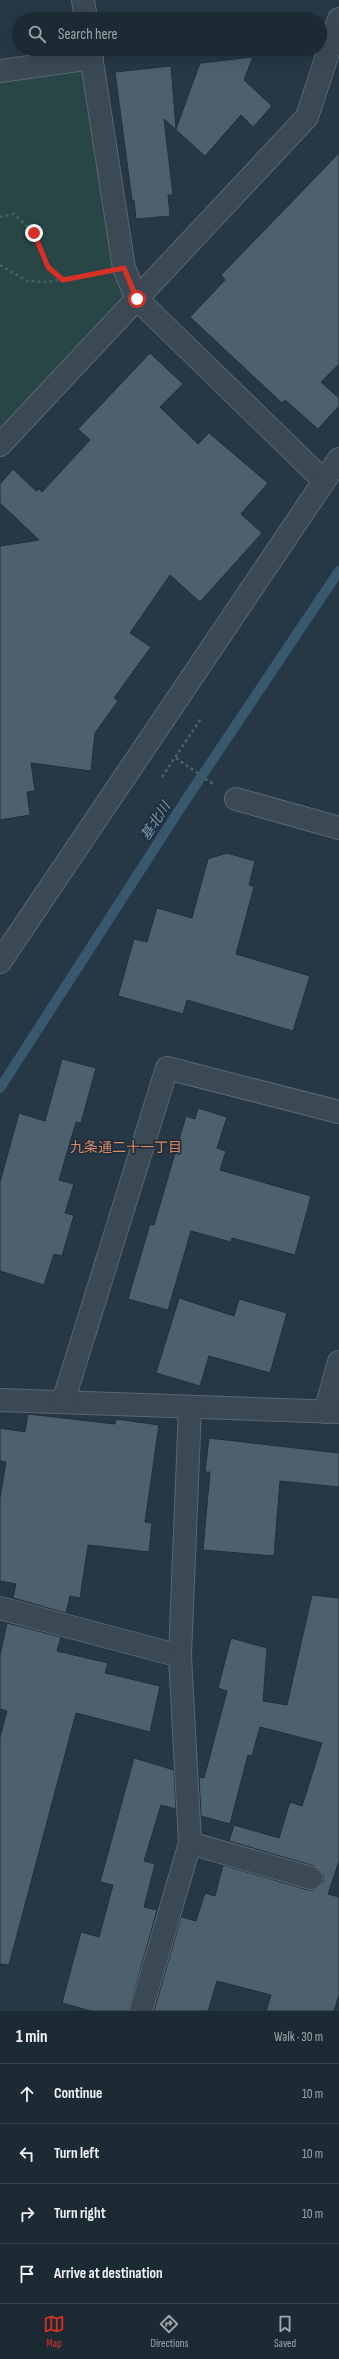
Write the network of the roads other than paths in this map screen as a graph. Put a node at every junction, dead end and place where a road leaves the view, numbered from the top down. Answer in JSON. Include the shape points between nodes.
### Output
{"nodes":[{"id":1,"x":83,"y":0,"type":"edge"},
{"id":2,"x":85,"y":12,"type":"edge"},
{"id":3,"x":339,"y":19,"type":"edge"},
{"id":4,"x":80,"y":56,"type":"edge"},
{"id":5,"x":91,"y":56,"type":"edge"},
{"id":6,"x":327,"y":56,"type":"edge"},
{"id":7,"x":327,"y":56,"type":"edge"},
{"id":8,"x":0,"y":71,"type":"edge"},
{"id":9,"x":137,"y":299,"type":"junction"},
{"id":10,"x":0,"y":445,"type":"edge"},
{"id":11,"x":339,"y":459,"type":"edge"},
{"id":12,"x":323,"y":480,"type":"junction"},
{"id":13,"x":236,"y":800,"type":"dead end"},
{"id":14,"x":339,"y":828,"type":"edge"},
{"id":15,"x":0,"y":962,"type":"edge"},
{"id":16,"x":339,"y":1112,"type":"edge"},
{"id":17,"x":339,"y":1362,"type":"edge"},
{"id":18,"x":0,"y":1400,"type":"edge"},
{"id":19,"x":63,"y":1402,"type":"junction"},
{"id":20,"x":190,"y":1407,"type":"junction"},
{"id":21,"x":332,"y":1412,"type":"edge"},
{"id":22,"x":0,"y":1608,"type":"edge"},
{"id":23,"x":180,"y":1656,"type":"junction"},
{"id":24,"x":190,"y":1843,"type":"junction"},
{"id":25,"x":311,"y":1878,"type":"dead end"},
{"id":26,"x":141,"y":2011,"type":"edge"}],
"edges":[{"from":1,"to":2,"type":"street"},
{"from":3,"to":6,"type":"street"},
{"from":4,"to":8,"type":"street"},
{"from":5,"to":9,"type":"street","via":[[124,268]]},
{"from":7,"to":9,"type":"street","via":[[307,117]]},
{"from":9,"to":10,"type":"street"},
{"from":9,"to":12,"type":"street"},
{"from":11,"to":12,"type":"street"},
{"from":12,"to":15,"type":"street"},
{"from":13,"to":14,"type":"street"},
{"from":16,"to":19,"type":"street","via":[[167,1068]]},
{"from":17,"to":21,"type":"street"},
{"from":18,"to":19,"type":"street"},
{"from":19,"to":20,"type":"street"},
{"from":20,"to":21,"type":"street"},
{"from":20,"to":23,"type":"street"},
{"from":22,"to":23,"type":"street"},
{"from":23,"to":24,"type":"street"},
{"from":24,"to":25,"type":"street"},
{"from":24,"to":26,"type":"street"}]}
